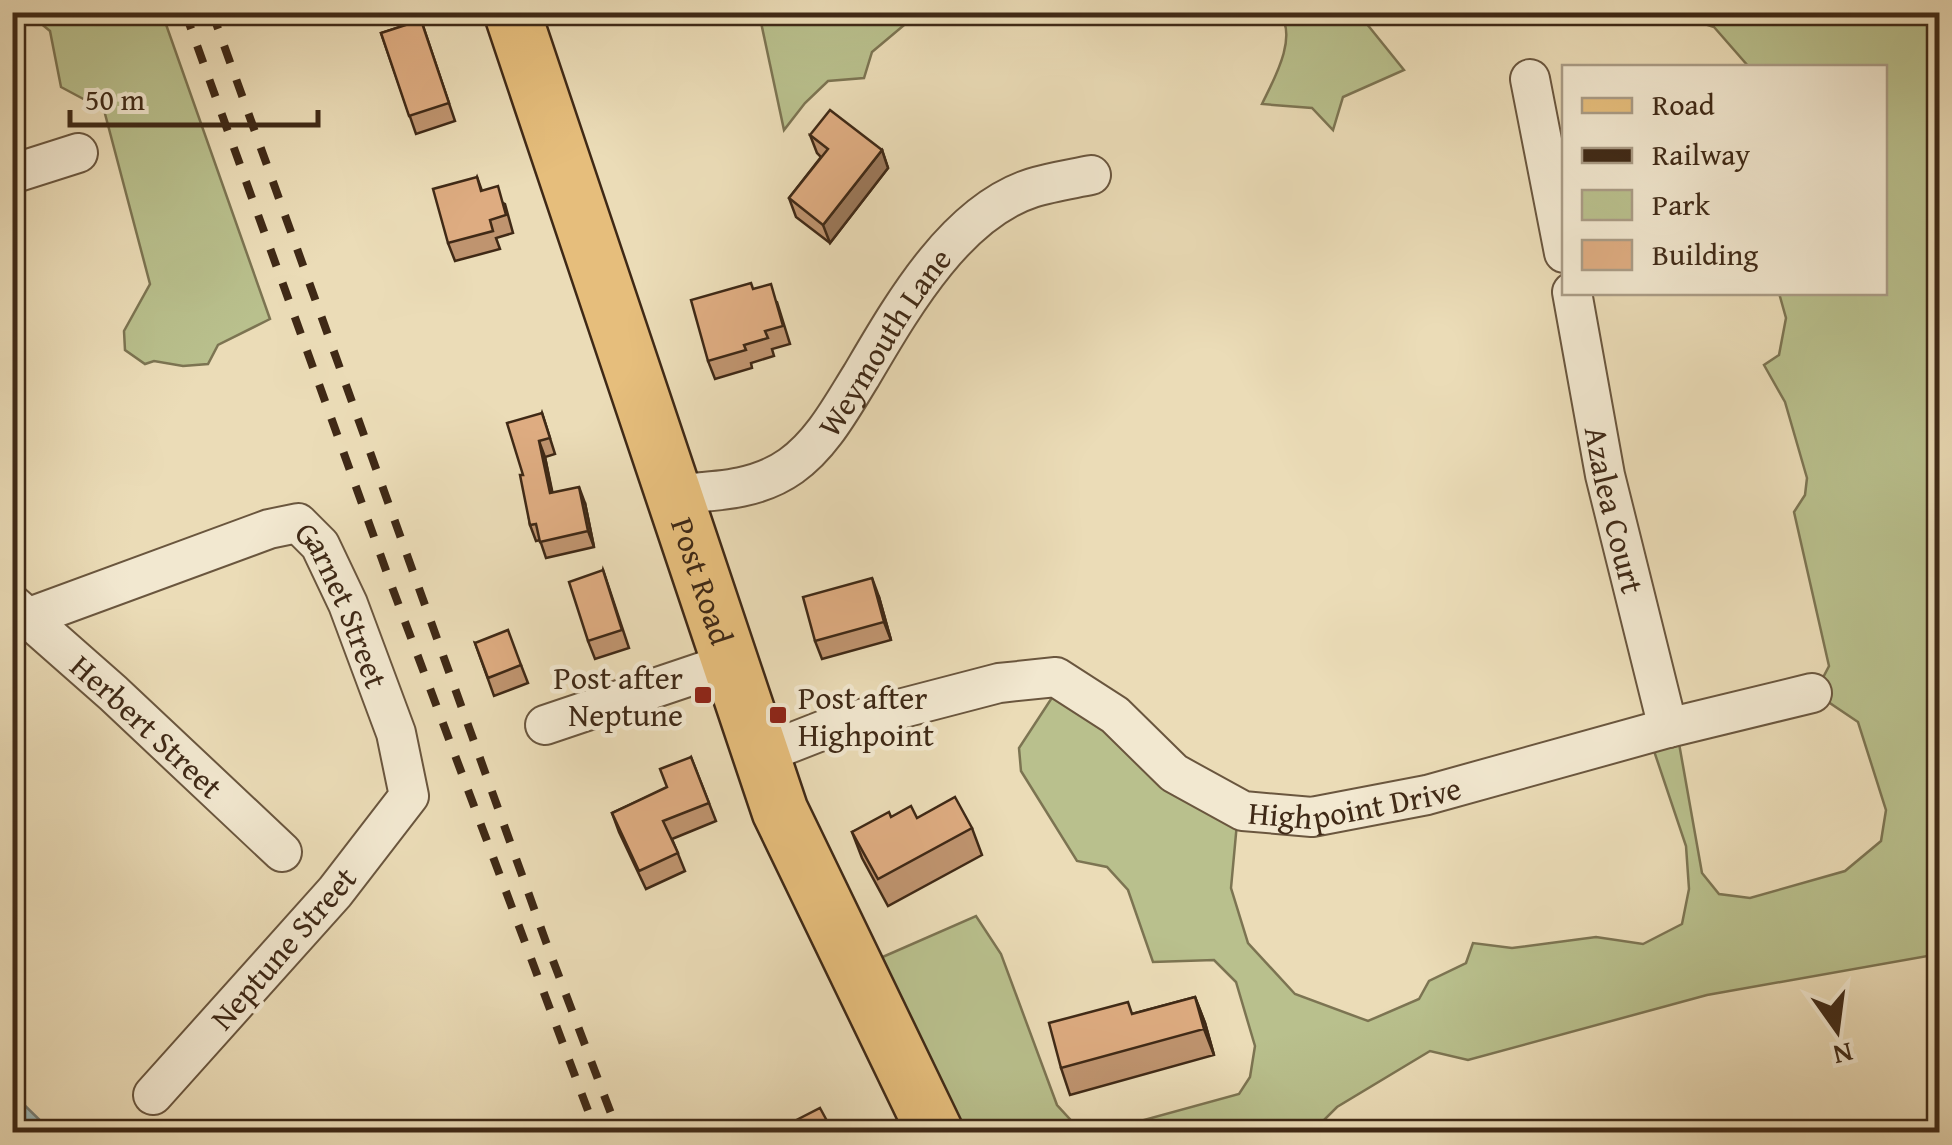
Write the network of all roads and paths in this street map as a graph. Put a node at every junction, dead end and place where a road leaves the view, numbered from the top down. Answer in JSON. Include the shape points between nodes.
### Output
{"nodes":[{"id":1,"x":512,"y":12,"type":"edge"},
{"id":2,"x":1530,"y":79,"type":"dead end"},
{"id":3,"x":78,"y":153,"type":"dead end"},
{"id":4,"x":12,"y":174,"type":"edge"},
{"id":5,"x":1092,"y":175,"type":"dead end"},
{"id":6,"x":1562,"y":243,"type":"edge"},
{"id":7,"x":1573,"y":295,"type":"edge"},
{"id":8,"x":674,"y":494,"type":"junction"},
{"id":9,"x":20,"y":611,"type":"edge"},
{"id":10,"x":729,"y":663,"type":"junction"},
{"id":11,"x":1812,"y":693,"type":"dead end"},
{"id":12,"x":545,"y":725,"type":"dead end"},
{"id":13,"x":1668,"y":728,"type":"junction"},
{"id":14,"x":760,"y":755,"type":"junction"},
{"id":15,"x":409,"y":796,"type":"joint"},
{"id":16,"x":282,"y":852,"type":"dead end"},
{"id":17,"x":153,"y":1095,"type":"dead end"},
{"id":18,"x":935,"y":1132,"type":"edge"}],
"edges":[{"from":1,"to":8,"type":"main road","name":"Post Road"},
{"from":2,"to":6,"type":"street"},
{"from":3,"to":4,"type":"street"},
{"from":5,"to":8,"type":"street","name":"Weymouth Lane","via":[[1030,188],[968,228],[918,283],[818,441],[790,466],[758,483]]},
{"from":7,"to":13,"type":"street","name":"Azalea Court","via":[[1605,475]]},
{"from":8,"to":10,"type":"main road","name":"Post Road"},
{"from":9,"to":15,"type":"street","name":"Garnet Street","via":[[298,523],[320,545],[348,604],[396,733]]},
{"from":9,"to":16,"type":"street","name":"Herbert Street"},
{"from":10,"to":12,"type":"street"},
{"from":10,"to":14,"type":"main road","name":"Post Road"},
{"from":11,"to":13,"type":"street","name":"Highpoint Drive"},
{"from":13,"to":14,"type":"street","name":"Highpoint Drive","via":[[1427,795],[1312,817],[1243,811],[1174,773],[1114,715],[1056,677],[999,683],[834,726]]},
{"from":14,"to":18,"type":"main road","name":"Post Road","via":[[780,811]]},
{"from":15,"to":17,"type":"street","name":"Neptune Street","via":[[335,892]]}]}
